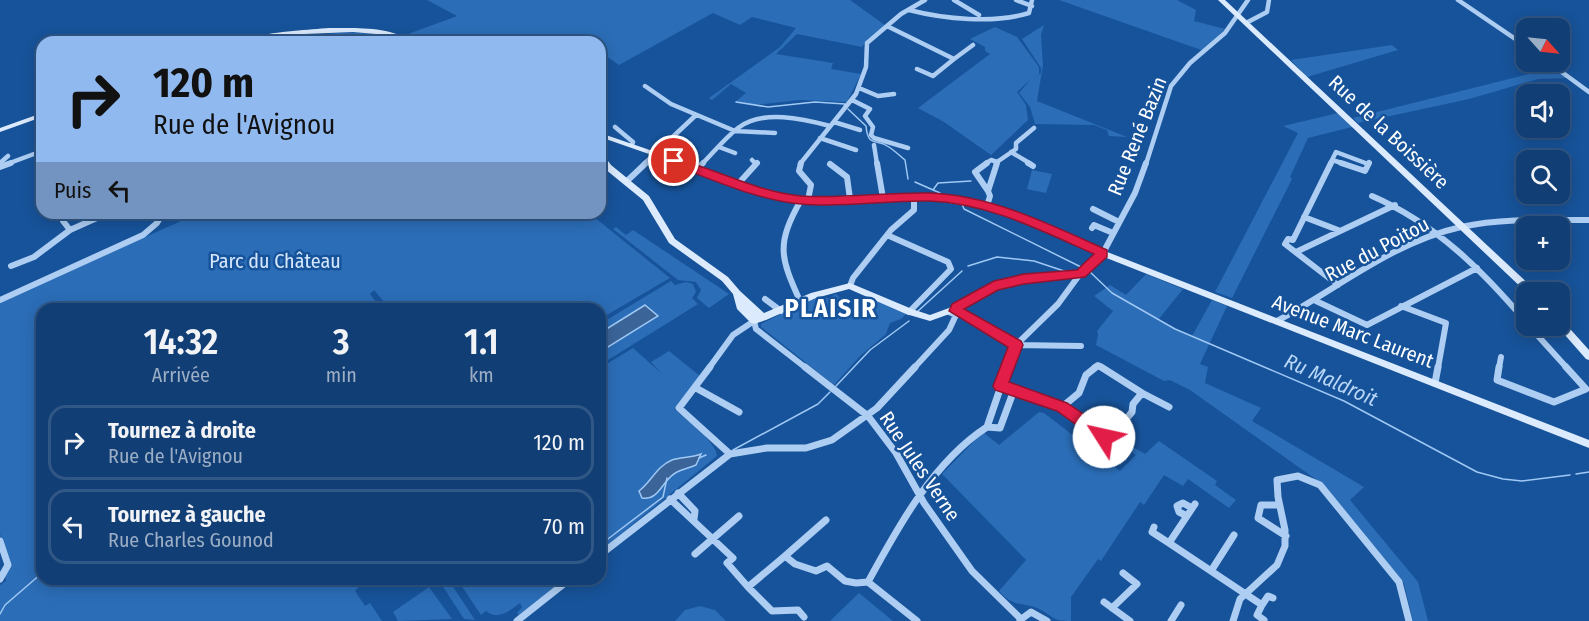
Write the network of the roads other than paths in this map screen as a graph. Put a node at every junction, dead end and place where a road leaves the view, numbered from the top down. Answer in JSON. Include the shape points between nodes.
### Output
{"nodes":[{"id":1,"x":924,"y":0,"type":"edge"},
{"id":2,"x":954,"y":0,"type":"edge"},
{"id":3,"x":1016,"y":0,"type":"edge"},
{"id":4,"x":1032,"y":0,"type":"edge"},
{"id":5,"x":1221,"y":0,"type":"edge"},
{"id":6,"x":1248,"y":0,"type":"edge"},
{"id":7,"x":1269,"y":0,"type":"edge"},
{"id":8,"x":1458,"y":0,"type":"edge"},
{"id":9,"x":965,"y":2,"type":"edge"},
{"id":10,"x":1032,"y":6,"type":"junction"},
{"id":11,"x":909,"y":10,"type":"junction"},
{"id":12,"x":1236,"y":14,"type":"junction"},
{"id":13,"x":981,"y":16,"type":"junction"},
{"id":14,"x":1246,"y":23,"type":"junction"},
{"id":15,"x":889,"y":27,"type":"junction"},
{"id":16,"x":297,"y":36,"type":"edge"},
{"id":17,"x":399,"y":36,"type":"edge"},
{"id":18,"x":1516,"y":39,"type":"edge"},
{"id":19,"x":973,"y":45,"type":"dead end"},
{"id":20,"x":954,"y":59,"type":"junction"},
{"id":21,"x":917,"y":69,"type":"dead end"},
{"id":22,"x":1562,"y":72,"type":"edge"},
{"id":23,"x":645,"y":86,"type":"dead end"},
{"id":24,"x":859,"y":88,"type":"junction"},
{"id":25,"x":1589,"y":92,"type":"edge"},
{"id":26,"x":894,"y":94,"type":"dead end"},
{"id":27,"x":852,"y":100,"type":"junction"},
{"id":28,"x":696,"y":115,"type":"junction"},
{"id":29,"x":36,"y":117,"type":"edge"},
{"id":30,"x":832,"y":124,"type":"junction"},
{"id":31,"x":615,"y":127,"type":"dead end"},
{"id":32,"x":1034,"y":128,"type":"dead end"},
{"id":33,"x":0,"y":130,"type":"edge"},
{"id":34,"x":735,"y":130,"type":"junction"},
{"id":35,"x":860,"y":130,"type":"dead end"},
{"id":36,"x":775,"y":133,"type":"dead end"},
{"id":37,"x":606,"y":137,"type":"edge"},
{"id":38,"x":820,"y":138,"type":"junction"},
{"id":39,"x":632,"y":145,"type":"junction"},
{"id":40,"x":874,"y":145,"type":"dead end"},
{"id":41,"x":719,"y":147,"type":"junction"},
{"id":42,"x":908,"y":148,"type":"dead end"},
{"id":43,"x":856,"y":150,"type":"dead end"},
{"id":44,"x":1011,"y":152,"type":"junction"},
{"id":45,"x":36,"y":153,"type":"edge"},
{"id":46,"x":735,"y":153,"type":"dead end"},
{"id":47,"x":655,"y":154,"type":"junction"},
{"id":48,"x":8,"y":156,"type":"dead end"},
{"id":49,"x":752,"y":160,"type":"dead end"},
{"id":50,"x":1332,"y":160,"type":"junction"},
{"id":51,"x":997,"y":162,"type":"junction"},
{"id":52,"x":830,"y":164,"type":"dead end"},
{"id":53,"x":0,"y":165,"type":"edge"},
{"id":54,"x":1033,"y":166,"type":"dead end"},
{"id":55,"x":606,"y":167,"type":"edge"},
{"id":56,"x":697,"y":169,"type":"junction"},
{"id":57,"x":627,"y":181,"type":"junction"},
{"id":58,"x":738,"y":184,"type":"junction"},
{"id":59,"x":988,"y":191,"type":"junction"},
{"id":60,"x":1386,"y":192,"type":"dead end"},
{"id":61,"x":1372,"y":196,"type":"dead end"},
{"id":62,"x":883,"y":198,"type":"junction"},
{"id":63,"x":914,"y":198,"type":"junction"},
{"id":64,"x":850,"y":199,"type":"junction"},
{"id":65,"x":805,"y":200,"type":"junction"},
{"id":66,"x":1383,"y":200,"type":"junction"},
{"id":67,"x":1395,"y":205,"type":"junction"},
{"id":68,"x":987,"y":206,"type":"junction"},
{"id":69,"x":1093,"y":209,"type":"dead end"},
{"id":70,"x":1304,"y":217,"type":"junction"},
{"id":71,"x":64,"y":219,"type":"edge"},
{"id":72,"x":95,"y":219,"type":"edge"},
{"id":73,"x":159,"y":219,"type":"edge"},
{"id":74,"x":1589,"y":220,"type":"edge"},
{"id":75,"x":1119,"y":222,"type":"junction"},
{"id":76,"x":1094,"y":225,"type":"dead end"},
{"id":77,"x":1462,"y":226,"type":"junction"},
{"id":78,"x":70,"y":230,"type":"junction"},
{"id":79,"x":1338,"y":230,"type":"junction"},
{"id":80,"x":1113,"y":233,"type":"junction"},
{"id":81,"x":1439,"y":233,"type":"junction"},
{"id":82,"x":887,"y":235,"type":"junction"},
{"id":83,"x":1293,"y":240,"type":"junction"},
{"id":84,"x":1302,"y":247,"type":"junction"},
{"id":85,"x":1296,"y":252,"type":"junction"},
{"id":86,"x":1103,"y":253,"type":"junction"},
{"id":87,"x":11,"y":266,"type":"dead end"},
{"id":88,"x":1477,"y":268,"type":"junction"},
{"id":89,"x":1080,"y":274,"type":"junction"},
{"id":90,"x":1521,"y":282,"type":"edge"},
{"id":91,"x":1338,"y":285,"type":"junction"},
{"id":92,"x":850,"y":286,"type":"junction"},
{"id":93,"x":737,"y":293,"type":"junction"},
{"id":94,"x":765,"y":299,"type":"dead end"},
{"id":95,"x":0,"y":300,"type":"edge"},
{"id":96,"x":800,"y":301,"type":"junction"},
{"id":97,"x":1316,"y":301,"type":"junction"},
{"id":98,"x":1401,"y":306,"type":"junction"},
{"id":99,"x":953,"y":309,"type":"junction"},
{"id":100,"x":781,"y":311,"type":"junction"},
{"id":101,"x":1516,"y":311,"type":"edge"},
{"id":102,"x":909,"y":312,"type":"junction"},
{"id":103,"x":966,"y":318,"type":"junction"},
{"id":104,"x":758,"y":320,"type":"junction"},
{"id":105,"x":953,"y":321,"type":"junction"},
{"id":106,"x":1277,"y":321,"type":"junction"},
{"id":107,"x":1570,"y":334,"type":"edge"},
{"id":108,"x":1539,"y":336,"type":"edge"},
{"id":109,"x":1016,"y":345,"type":"junction"},
{"id":110,"x":1081,"y":346,"type":"dead end"},
{"id":111,"x":1589,"y":356,"type":"edge"},
{"id":112,"x":1501,"y":357,"type":"dead end"},
{"id":113,"x":1435,"y":383,"type":"junction"},
{"id":114,"x":1001,"y":386,"type":"junction"},
{"id":115,"x":696,"y":388,"type":"junction"},
{"id":116,"x":1587,"y":389,"type":"edge"},
{"id":117,"x":1014,"y":390,"type":"junction"},
{"id":118,"x":1142,"y":393,"type":"junction"},
{"id":119,"x":1062,"y":407,"type":"junction"},
{"id":120,"x":1169,"y":407,"type":"dead end"},
{"id":121,"x":739,"y":412,"type":"dead end"},
{"id":122,"x":868,"y":416,"type":"junction"},
{"id":123,"x":987,"y":427,"type":"junction"},
{"id":124,"x":1589,"y":444,"type":"edge"},
{"id":125,"x":730,"y":454,"type":"junction"},
{"id":126,"x":678,"y":493,"type":"junction"},
{"id":127,"x":921,"y":497,"type":"junction"},
{"id":128,"x":670,"y":499,"type":"junction"},
{"id":129,"x":1278,"y":505,"type":"junction"},
{"id":130,"x":1191,"y":509,"type":"dead end"},
{"id":131,"x":739,"y":516,"type":"dead end"},
{"id":132,"x":694,"y":519,"type":"junction"},
{"id":133,"x":826,"y":520,"type":"dead end"},
{"id":134,"x":1154,"y":527,"type":"dead end"},
{"id":135,"x":1234,"y":535,"type":"dead end"},
{"id":136,"x":1286,"y":536,"type":"junction"},
{"id":137,"x":713,"y":539,"type":"junction"},
{"id":138,"x":0,"y":541,"type":"edge"},
{"id":139,"x":1169,"y":543,"type":"junction"},
{"id":140,"x":606,"y":550,"type":"edge"},
{"id":141,"x":695,"y":554,"type":"dead end"},
{"id":142,"x":785,"y":556,"type":"junction"},
{"id":143,"x":1211,"y":571,"type":"junction"},
{"id":144,"x":1123,"y":573,"type":"dead end"},
{"id":145,"x":0,"y":579,"type":"edge"},
{"id":146,"x":868,"y":582,"type":"junction"},
{"id":147,"x":562,"y":585,"type":"edge"},
{"id":148,"x":748,"y":587,"type":"junction"},
{"id":149,"x":1244,"y":594,"type":"junction"},
{"id":150,"x":1273,"y":598,"type":"dead end"},
{"id":151,"x":1104,"y":602,"type":"dead end"},
{"id":152,"x":1181,"y":605,"type":"dead end"},
{"id":153,"x":1262,"y":605,"type":"junction"},
{"id":154,"x":1112,"y":608,"type":"junction"},
{"id":155,"x":804,"y":617,"type":"dead end"},
{"id":156,"x":1020,"y":620,"type":"edge"},
{"id":157,"x":1264,"y":620,"type":"edge"},
{"id":158,"x":517,"y":621,"type":"edge"},
{"id":159,"x":917,"y":621,"type":"edge"},
{"id":160,"x":1047,"y":621,"type":"edge"},
{"id":161,"x":1130,"y":621,"type":"edge"},
{"id":162,"x":1171,"y":621,"type":"edge"},
{"id":163,"x":1233,"y":621,"type":"edge"},
{"id":164,"x":1409,"y":621,"type":"edge"}],
"edges":[{"from":1,"to":11,"type":"street"},
{"from":2,"to":9,"type":"street"},
{"from":3,"to":10,"type":"street"},
{"from":4,"to":10,"type":"street"},
{"from":5,"to":12,"type":"street","name":"Rue de la Boissière"},
{"from":6,"to":12,"type":"street","name":"Rue René Bazin"},
{"from":7,"to":14,"type":"street","via":[[1267,12]]},
{"from":8,"to":18,"type":"street"},
{"from":9,"to":13,"type":"street"},
{"from":10,"to":13,"type":"street","via":[[1029,13],[1018,17]]},
{"from":11,"to":13,"type":"street","via":[[925,15]]},
{"from":11,"to":15,"type":"street"},
{"from":12,"to":14,"type":"street","name":"Rue de la Boissière"},
{"from":12,"to":75,"type":"street","name":"Rue René Bazin","via":[[1225,33],[1190,63],[1171,86],[1135,193]]},
{"from":14,"to":77,"type":"street","name":"Rue de la Boissière"},
{"from":15,"to":20,"type":"street"},
{"from":15,"to":24,"type":"street","via":[[867,43],[866,67]]},
{"from":16,"to":17,"type":"street","via":[[361,29]]},
{"from":19,"to":20,"type":"street"},
{"from":20,"to":21,"type":"street","via":[[933,76]]},
{"from":22,"to":25,"type":"street"},
{"from":23,"to":28,"type":"street"},
{"from":24,"to":26,"type":"street","via":[[878,96]]},
{"from":24,"to":27,"type":"street"},
{"from":27,"to":30,"type":"street"},
{"from":27,"to":42,"type":"street","via":[[872,111],[866,116],[874,138]]},
{"from":28,"to":34,"type":"street"},
{"from":28,"to":47,"type":"street"},
{"from":29,"to":33,"type":"street"},
{"from":30,"to":34,"type":"street","via":[[790,117],[747,122]]},
{"from":30,"to":35,"type":"street"},
{"from":30,"to":38,"type":"street"},
{"from":31,"to":39,"type":"street"},
{"from":32,"to":44,"type":"street"},
{"from":34,"to":36,"type":"street"},
{"from":34,"to":41,"type":"street"},
{"from":37,"to":39,"type":"street","name":"Avenue Marc Laurent"},
{"from":38,"to":43,"type":"street"},
{"from":38,"to":65,"type":"street","via":[[799,166],[811,184]]},
{"from":39,"to":47,"type":"street","name":"Avenue Marc Laurent"},
{"from":40,"to":62,"type":"street"},
{"from":41,"to":46,"type":"street"},
{"from":41,"to":56,"type":"street"},
{"from":44,"to":51,"type":"street"},
{"from":44,"to":54,"type":"street"},
{"from":45,"to":53,"type":"street"},
{"from":47,"to":56,"type":"street","name":"Avenue Marc Laurent"},
{"from":47,"to":57,"type":"street"},
{"from":48,"to":53,"type":"street"},
{"from":49,"to":58,"type":"street","via":[[757,163]]},
{"from":50,"to":50,"type":"street","via":[[1365,171],[1369,163],[1336,152]]},
{"from":50,"to":70,"type":"street"},
{"from":51,"to":59,"type":"street"},
{"from":51,"to":59,"type":"street","via":[[991,160],[976,171]]},
{"from":52,"to":64,"type":"street","via":[[847,176]]},
{"from":55,"to":57,"type":"street"},
{"from":56,"to":58,"type":"street","name":"Avenue Marc Laurent"},
{"from":57,"to":93,"type":"street","via":[[653,208],[672,241],[725,279]]},
{"from":58,"to":65,"type":"street","name":"Avenue Marc Laurent"},
{"from":59,"to":68,"type":"street"},
{"from":60,"to":66,"type":"street"},
{"from":61,"to":66,"type":"street"},
{"from":62,"to":63,"type":"street","name":"Avenue Marc Laurent"},
{"from":62,"to":64,"type":"street","name":"Avenue Marc Laurent"},
{"from":63,"to":68,"type":"street","name":"Avenue Marc Laurent","via":[[947,198]]},
{"from":63,"to":82,"type":"street","via":[[914,210]]},
{"from":64,"to":65,"type":"street","name":"Avenue Marc Laurent"},
{"from":65,"to":96,"type":"street","via":[[784,228],[784,266]]},
{"from":66,"to":67,"type":"street"},
{"from":67,"to":79,"type":"street"},
{"from":67,"to":81,"type":"street"},
{"from":68,"to":86,"type":"street","name":"Avenue Marc Laurent"},
{"from":69,"to":75,"type":"street"},
{"from":70,"to":79,"type":"street"},
{"from":70,"to":83,"type":"street"},
{"from":71,"to":78,"type":"street"},
{"from":72,"to":78,"type":"street"},
{"from":73,"to":95,"type":"street","via":[[143,235]]},
{"from":74,"to":77,"type":"street","name":"Rue du Poitou"},
{"from":75,"to":80,"type":"street","name":"Rue René Bazin"},
{"from":76,"to":80,"type":"street"},
{"from":77,"to":81,"type":"street","name":"Rue du Poitou"},
{"from":77,"to":90,"type":"street","name":"Rue de la Boissière"},
{"from":78,"to":87,"type":"street","via":[[34,257]]},
{"from":79,"to":84,"type":"street"},
{"from":80,"to":86,"type":"street","name":"Rue René Bazin"},
{"from":81,"to":88,"type":"street"},
{"from":81,"to":91,"type":"street","name":"Rue du Poitou"},
{"from":82,"to":92,"type":"street"},
{"from":82,"to":102,"type":"street","via":[[948,262],[951,269]]},
{"from":83,"to":84,"type":"street"},
{"from":83,"to":85,"type":"street","via":[[1288,239],[1285,244]]},
{"from":84,"to":85,"type":"street"},
{"from":85,"to":91,"type":"street"},
{"from":86,"to":89,"type":"street"},
{"from":86,"to":106,"type":"street","name":"Avenue Marc Laurent"},
{"from":88,"to":98,"type":"street"},
{"from":88,"to":101,"type":"street"},
{"from":89,"to":99,"type":"street","via":[[994,286]]},
{"from":89,"to":109,"type":"street","via":[[1058,304]]},
{"from":91,"to":97,"type":"street","name":"Rue du Poitou"},
{"from":92,"to":96,"type":"street"},
{"from":92,"to":102,"type":"street"},
{"from":93,"to":104,"type":"street"},
{"from":93,"to":104,"type":"street","via":[[740,307]]},
{"from":94,"to":100,"type":"street"},
{"from":96,"to":100,"type":"street"},
{"from":97,"to":98,"type":"street","via":[[1367,325]]},
{"from":97,"to":106,"type":"street","name":"Rue du Poitou"},
{"from":98,"to":113,"type":"street","via":[[1446,323]]},
{"from":99,"to":102,"type":"street","via":[[930,318]]},
{"from":99,"to":103,"type":"street"},
{"from":99,"to":105,"type":"street"},
{"from":100,"to":104,"type":"street"},
{"from":103,"to":105,"type":"street"},
{"from":103,"to":109,"type":"street"},
{"from":104,"to":115,"type":"street","via":[[743,326],[730,339]]},
{"from":104,"to":122,"type":"street","name":"Rue Jules Verne","via":[[756,328]]},
{"from":105,"to":122,"type":"street","via":[[943,337]]},
{"from":106,"to":113,"type":"street","name":"Avenue Marc Laurent"},
{"from":107,"to":111,"type":"street"},
{"from":108,"to":116,"type":"street"},
{"from":109,"to":110,"type":"street"},
{"from":109,"to":114,"type":"street"},
{"from":112,"to":116,"type":"street","via":[[1497,380],[1554,402]]},
{"from":113,"to":124,"type":"street","name":"Avenue Marc Laurent"},
{"from":114,"to":117,"type":"street"},
{"from":114,"to":123,"type":"street"},
{"from":115,"to":121,"type":"street"},
{"from":115,"to":125,"type":"street","via":[[678,408]]},
{"from":117,"to":119,"type":"street"},
{"from":117,"to":123,"type":"street","via":[[1000,428]]},
{"from":118,"to":119,"type":"street","via":[[1098,365],[1086,375],[1079,393]]},
{"from":118,"to":119,"type":"street","via":[[1112,436],[1104,437]]},
{"from":118,"to":120,"type":"street"},
{"from":122,"to":125,"type":"street","via":[[832,440],[806,448],[767,448]]},
{"from":122,"to":127,"type":"street","name":"Rue Jules Verne","via":[[896,453]]},
{"from":123,"to":127,"type":"street","via":[[961,449]]},
{"from":125,"to":126,"type":"street"},
{"from":126,"to":128,"type":"street"},
{"from":126,"to":132,"type":"street","via":[[695,511]]},
{"from":127,"to":146,"type":"street"},
{"from":127,"to":156,"type":"street","name":"Rue Jules Verne","via":[[972,571]]},
{"from":128,"to":132,"type":"street"},
{"from":128,"to":140,"type":"street"},
{"from":129,"to":136,"type":"street"},
{"from":129,"to":136,"type":"street","via":[[1261,506],[1258,518]]},
{"from":129,"to":164,"type":"street","via":[[1277,480],[1287,474],[1303,475],[1320,485],[1399,582]]},
{"from":130,"to":139,"type":"street"},
{"from":131,"to":137,"type":"street"},
{"from":132,"to":137,"type":"street"},
{"from":133,"to":142,"type":"street"},
{"from":134,"to":139,"type":"street","via":[[1152,532]]},
{"from":135,"to":143,"type":"street"},
{"from":136,"to":149,"type":"street","via":[[1277,565]]},
{"from":137,"to":141,"type":"street"},
{"from":137,"to":148,"type":"street","via":[[733,558],[727,563]]},
{"from":138,"to":145,"type":"street","via":[[8,565]]},
{"from":139,"to":143,"type":"street"},
{"from":142,"to":146,"type":"street","via":[[816,571],[827,566],[839,578],[856,585]]},
{"from":142,"to":148,"type":"street"},
{"from":143,"to":149,"type":"street"},
{"from":144,"to":154,"type":"street","via":[[1140,582]]},
{"from":146,"to":159,"type":"street"},
{"from":147,"to":158,"type":"street"},
{"from":148,"to":155,"type":"street","via":[[772,611],[798,610]]},
{"from":149,"to":153,"type":"street"},
{"from":149,"to":163,"type":"street"},
{"from":150,"to":153,"type":"street","via":[[1268,596]]},
{"from":151,"to":154,"type":"street"},
{"from":152,"to":162,"type":"street"},
{"from":153,"to":157,"type":"street","via":[[1257,615]]},
{"from":154,"to":161,"type":"street"},
{"from":156,"to":160,"type":"street","via":[[1031,612]]}]}
